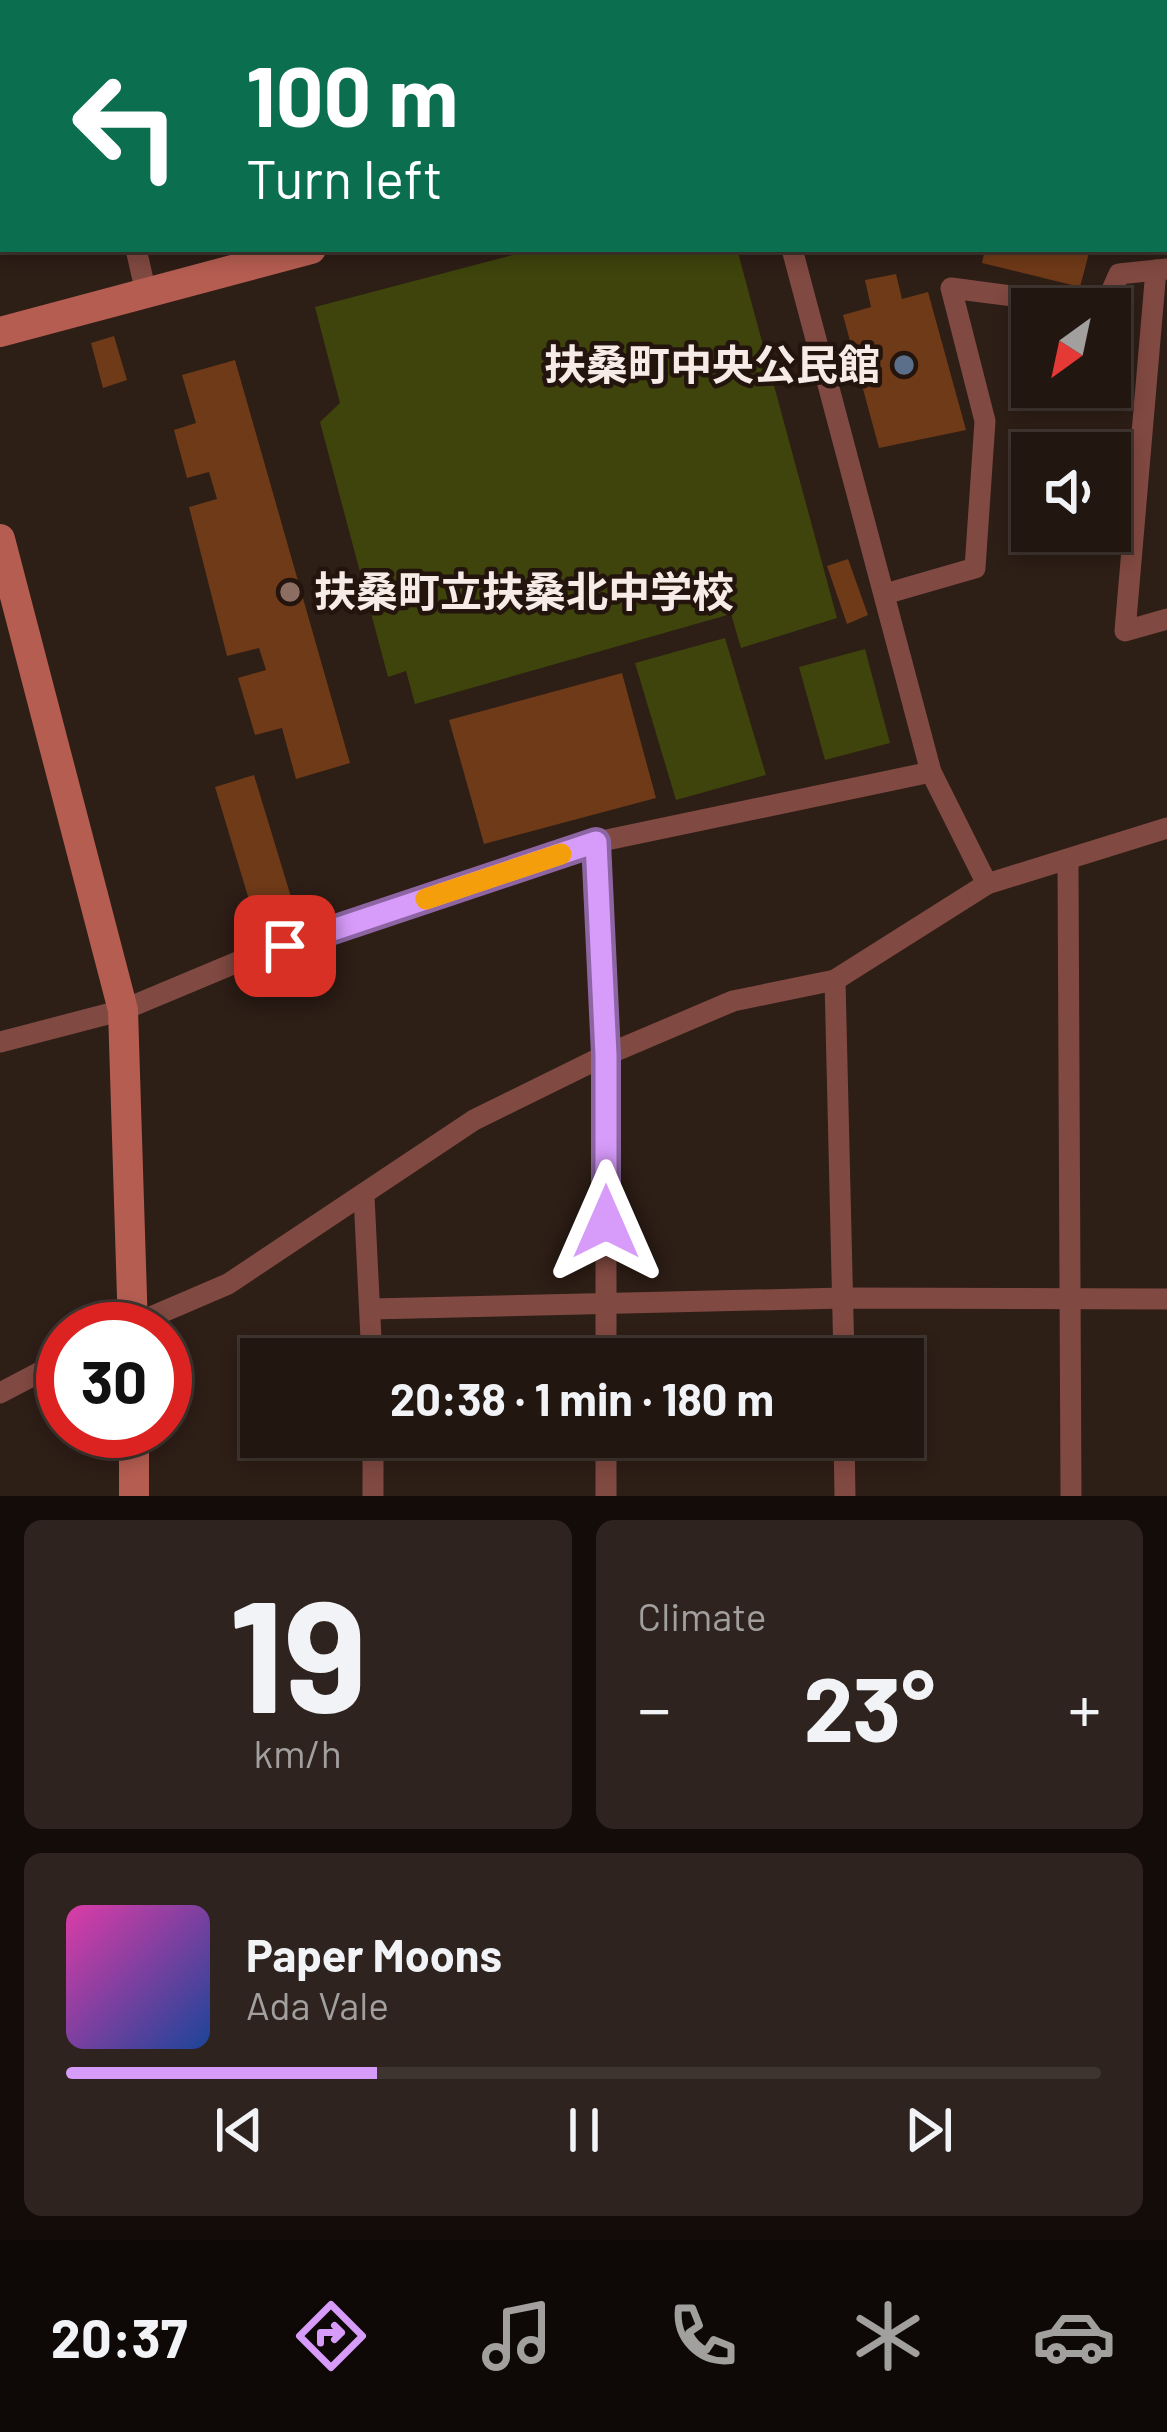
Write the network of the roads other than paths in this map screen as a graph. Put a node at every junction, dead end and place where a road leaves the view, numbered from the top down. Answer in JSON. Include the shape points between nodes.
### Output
{"nodes":[{"id":1,"x":137,"y":252,"type":"edge"},
{"id":2,"x":299,"y":252,"type":"edge"},
{"id":3,"x":793,"y":252,"type":"edge"},
{"id":4,"x":1162,"y":270,"type":"edge"},
{"id":5,"x":146,"y":292,"type":"junction"},
{"id":6,"x":0,"y":332,"type":"edge"},
{"id":7,"x":0,"y":539,"type":"edge"},
{"id":8,"x":885,"y":594,"type":"junction"},
{"id":9,"x":1167,"y":619,"type":"edge"},
{"id":10,"x":931,"y":772,"type":"junction"},
{"id":11,"x":1167,"y":828,"type":"edge"},
{"id":12,"x":596,"y":842,"type":"junction"},
{"id":13,"x":1069,"y":862,"type":"junction"},
{"id":14,"x":987,"y":884,"type":"junction"},
{"id":15,"x":835,"y":980,"type":"junction"},
{"id":16,"x":123,"y":1010,"type":"junction"},
{"id":17,"x":0,"y":1042,"type":"edge"},
{"id":18,"x":606,"y":1055,"type":"junction"},
{"id":19,"x":364,"y":1196,"type":"junction"},
{"id":20,"x":1069,"y":1297,"type":"junction"},
{"id":21,"x":843,"y":1298,"type":"junction"},
{"id":22,"x":1167,"y":1299,"type":"edge"},
{"id":23,"x":129,"y":1302,"type":"edge"},
{"id":24,"x":187,"y":1302,"type":"edge"},
{"id":25,"x":605,"y":1305,"type":"junction"},
{"id":26,"x":372,"y":1310,"type":"junction"},
{"id":27,"x":372,"y":1338,"type":"edge"},
{"id":28,"x":606,"y":1338,"type":"edge"},
{"id":29,"x":844,"y":1338,"type":"edge"},
{"id":30,"x":36,"y":1374,"type":"edge"},
{"id":31,"x":0,"y":1393,"type":"edge"},
{"id":32,"x":134,"y":1458,"type":"edge"},
{"id":33,"x":373,"y":1458,"type":"edge"},
{"id":34,"x":606,"y":1458,"type":"edge"},
{"id":35,"x":844,"y":1458,"type":"edge"},
{"id":36,"x":134,"y":1496,"type":"edge"},
{"id":37,"x":373,"y":1496,"type":"edge"},
{"id":38,"x":606,"y":1496,"type":"edge"},
{"id":39,"x":845,"y":1496,"type":"edge"},
{"id":40,"x":1071,"y":1496,"type":"edge"}],
"edges":[{"from":1,"to":5,"type":"street"},
{"from":2,"to":5,"type":"street"},
{"from":3,"to":8,"type":"street"},
{"from":4,"to":8,"type":"street","via":[[1119,274],[1104,308],[951,288],[986,421],[975,568]]},
{"from":4,"to":9,"type":"street","via":[[1125,631]]},
{"from":5,"to":6,"type":"street"},
{"from":7,"to":16,"type":"street"},
{"from":8,"to":10,"type":"street"},
{"from":10,"to":12,"type":"street"},
{"from":10,"to":14,"type":"street"},
{"from":11,"to":13,"type":"street"},
{"from":12,"to":16,"type":"street","via":[[240,961]]},
{"from":12,"to":18,"type":"street"},
{"from":13,"to":14,"type":"street"},
{"from":13,"to":20,"type":"street"},
{"from":14,"to":15,"type":"street"},
{"from":15,"to":18,"type":"street","via":[[733,1001]]},
{"from":15,"to":21,"type":"street"},
{"from":16,"to":17,"type":"street"},
{"from":16,"to":23,"type":"street"},
{"from":18,"to":19,"type":"street","via":[[474,1120]]},
{"from":18,"to":25,"type":"street"},
{"from":19,"to":24,"type":"street"},
{"from":19,"to":26,"type":"street"},
{"from":20,"to":21,"type":"street"},
{"from":20,"to":22,"type":"street"},
{"from":20,"to":40,"type":"street"},
{"from":21,"to":25,"type":"street"},
{"from":21,"to":29,"type":"street"},
{"from":25,"to":26,"type":"street"},
{"from":25,"to":28,"type":"street"},
{"from":26,"to":27,"type":"street"},
{"from":30,"to":31,"type":"street"},
{"from":32,"to":36,"type":"street"},
{"from":33,"to":37,"type":"street"},
{"from":34,"to":38,"type":"street"},
{"from":35,"to":39,"type":"street"}]}
